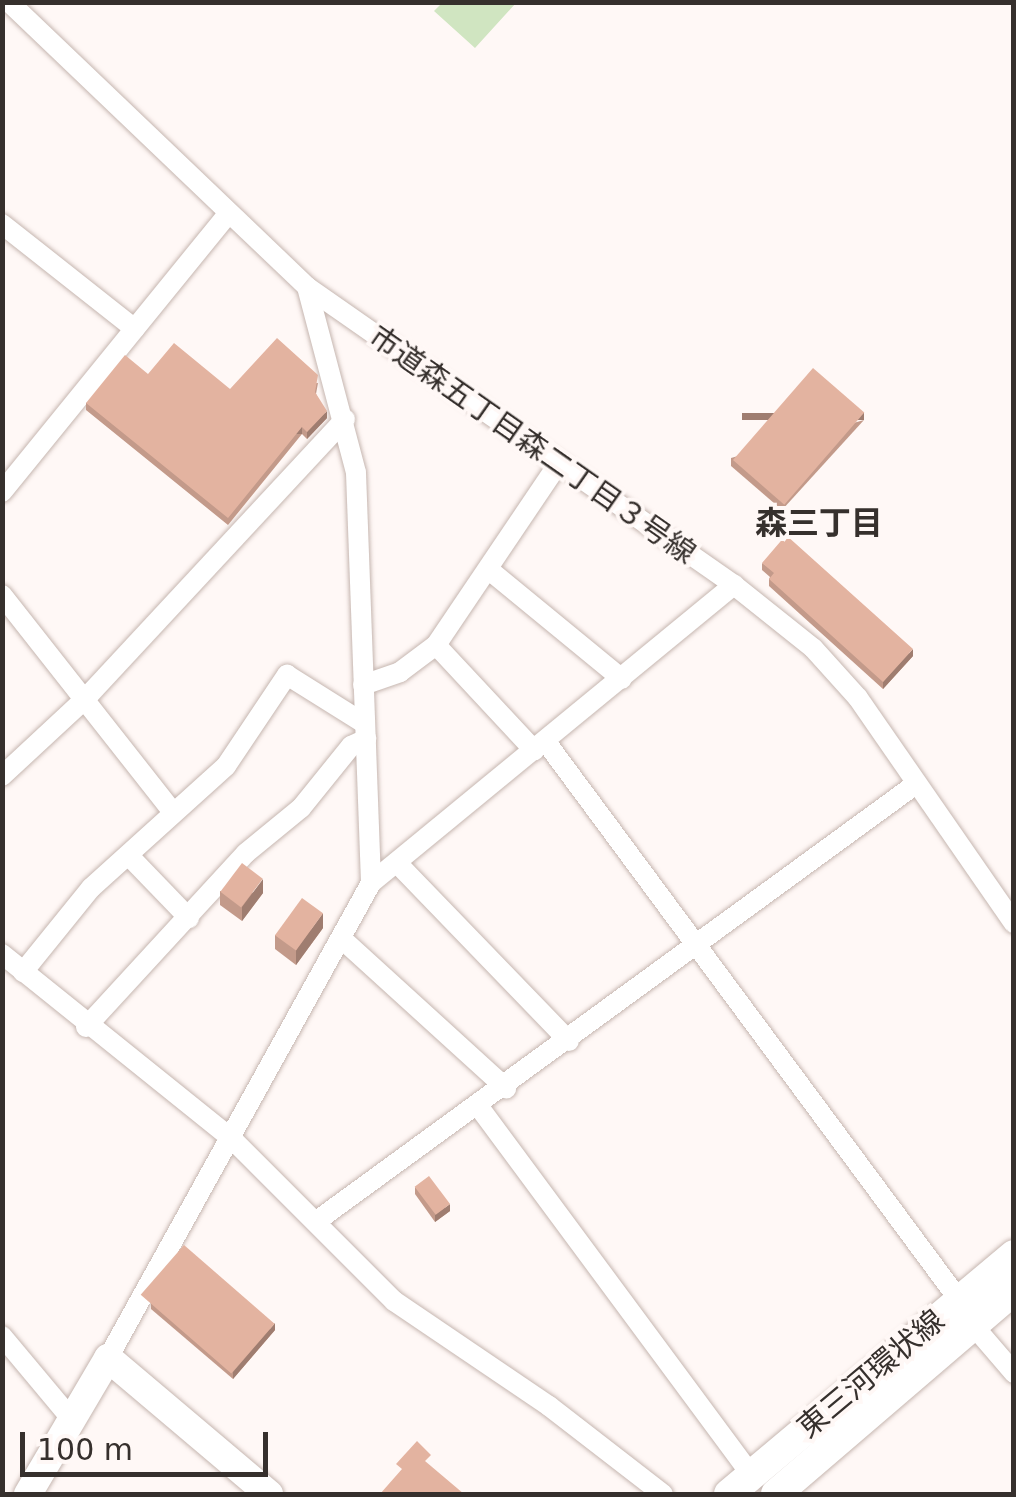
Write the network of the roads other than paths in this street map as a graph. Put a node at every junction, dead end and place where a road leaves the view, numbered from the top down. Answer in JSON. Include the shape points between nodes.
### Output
{"nodes":[{"id":1,"x":9,"y":2,"type":"edge"},
{"id":2,"x":227,"y":215,"type":"junction"},
{"id":3,"x":2,"y":224,"type":"edge"},
{"id":4,"x":307,"y":288,"type":"junction"},
{"id":5,"x":135,"y":328,"type":"junction"},
{"id":6,"x":346,"y":419,"type":"junction"},
{"id":7,"x":558,"y":464,"type":"junction"},
{"id":8,"x":2,"y":492,"type":"edge"},
{"id":9,"x":488,"y":569,"type":"junction"},
{"id":10,"x":734,"y":585,"type":"junction"},
{"id":11,"x":2,"y":596,"type":"edge"},
{"id":12,"x":436,"y":645,"type":"junction"},
{"id":13,"x":622,"y":679,"type":"junction"},
{"id":14,"x":364,"y":685,"type":"junction"},
{"id":15,"x":85,"y":699,"type":"junction"},
{"id":16,"x":365,"y":731,"type":"junction"},
{"id":17,"x":540,"y":746,"type":"junction"},
{"id":18,"x":2,"y":776,"type":"edge"},
{"id":19,"x":916,"y":784,"type":"junction"},
{"id":20,"x":172,"y":810,"type":"junction"},
{"id":21,"x":130,"y":856,"type":"junction"},
{"id":22,"x":398,"y":864,"type":"junction"},
{"id":23,"x":371,"y":883,"type":"junction"},
{"id":24,"x":189,"y":918,"type":"junction"},
{"id":25,"x":1014,"y":923,"type":"edge"},
{"id":26,"x":342,"y":939,"type":"junction"},
{"id":27,"x":698,"y":946,"type":"junction"},
{"id":28,"x":2,"y":954,"type":"edge"},
{"id":29,"x":23,"y":972,"type":"junction"},
{"id":30,"x":86,"y":1027,"type":"junction"},
{"id":31,"x":569,"y":1041,"type":"junction"},
{"id":32,"x":506,"y":1088,"type":"junction"},
{"id":33,"x":480,"y":1107,"type":"junction"},
{"id":34,"x":230,"y":1138,"type":"junction"},
{"id":35,"x":318,"y":1220,"type":"junction"},
{"id":36,"x":1014,"y":1255,"type":"edge"},
{"id":37,"x":1014,"y":1290,"type":"edge"},
{"id":38,"x":966,"y":1312,"type":"junction"},
{"id":39,"x":2,"y":1336,"type":"edge"},
{"id":40,"x":108,"y":1358,"type":"junction"},
{"id":41,"x":1014,"y":1373,"type":"edge"},
{"id":42,"x":74,"y":1422,"type":"junction"},
{"id":43,"x":740,"y":1485,"type":"edge"},
{"id":44,"x":28,"y":1494,"type":"edge"},
{"id":45,"x":268,"y":1494,"type":"edge"},
{"id":46,"x":663,"y":1494,"type":"edge"},
{"id":47,"x":776,"y":1494,"type":"edge"}],
"edges":[{"from":1,"to":2,"type":"street","name":"市道森五丁目森二丁目３号線"},
{"from":2,"to":4,"type":"street","name":"市道森五丁目森二丁目３号線"},
{"from":2,"to":5,"type":"street"},
{"from":3,"to":5,"type":"street"},
{"from":4,"to":6,"type":"street"},
{"from":4,"to":7,"type":"street","name":"市道森五丁目森二丁目３号線"},
{"from":5,"to":8,"type":"street"},
{"from":6,"to":14,"type":"street","via":[[356,473]]},
{"from":6,"to":15,"type":"street"},
{"from":7,"to":9,"type":"street"},
{"from":7,"to":10,"type":"street","name":"市道森五丁目森二丁目３号線"},
{"from":9,"to":12,"type":"street"},
{"from":9,"to":13,"type":"street"},
{"from":10,"to":13,"type":"street"},
{"from":10,"to":19,"type":"street","name":"市道森五丁目森二丁目３号線","via":[[831,667]]},
{"from":11,"to":15,"type":"street"},
{"from":12,"to":14,"type":"street","via":[[400,672]]},
{"from":12,"to":17,"type":"street"},
{"from":13,"to":17,"type":"street"},
{"from":14,"to":16,"type":"street"},
{"from":15,"to":18,"type":"street"},
{"from":15,"to":20,"type":"street"},
{"from":16,"to":20,"type":"street","via":[[287,676],[226,766]]},
{"from":16,"to":23,"type":"street"},
{"from":16,"to":24,"type":"street","via":[[301,808],[246,853]]},
{"from":17,"to":22,"type":"street"},
{"from":17,"to":27,"type":"street"},
{"from":19,"to":25,"type":"street","name":"市道森五丁目森二丁目３号線"},
{"from":19,"to":27,"type":"street"},
{"from":20,"to":21,"type":"street"},
{"from":21,"to":24,"type":"street"},
{"from":21,"to":29,"type":"street","via":[[91,888]]},
{"from":22,"to":23,"type":"street"},
{"from":22,"to":31,"type":"street"},
{"from":23,"to":26,"type":"street"},
{"from":24,"to":30,"type":"street"},
{"from":26,"to":32,"type":"street"},
{"from":26,"to":34,"type":"street"},
{"from":27,"to":31,"type":"street"},
{"from":27,"to":38,"type":"street"},
{"from":28,"to":29,"type":"street"},
{"from":29,"to":30,"type":"street"},
{"from":30,"to":34,"type":"street"},
{"from":31,"to":32,"type":"street"},
{"from":32,"to":33,"type":"street"},
{"from":33,"to":35,"type":"street"},
{"from":33,"to":43,"type":"street"},
{"from":34,"to":35,"type":"street"},
{"from":34,"to":40,"type":"street"},
{"from":35,"to":46,"type":"street","via":[[394,1300]]},
{"from":36,"to":38,"type":"main road","name":"東三河環状線"},
{"from":37,"to":38,"type":"main road","name":"東三河環状線"},
{"from":38,"to":41,"type":"street"},
{"from":38,"to":43,"type":"main road","name":"東三河環状線"},
{"from":38,"to":47,"type":"main road","name":"東三河環状線"},
{"from":39,"to":42,"type":"street"},
{"from":40,"to":42,"type":"main road"},
{"from":40,"to":45,"type":"main road"},
{"from":42,"to":44,"type":"main road"}]}
